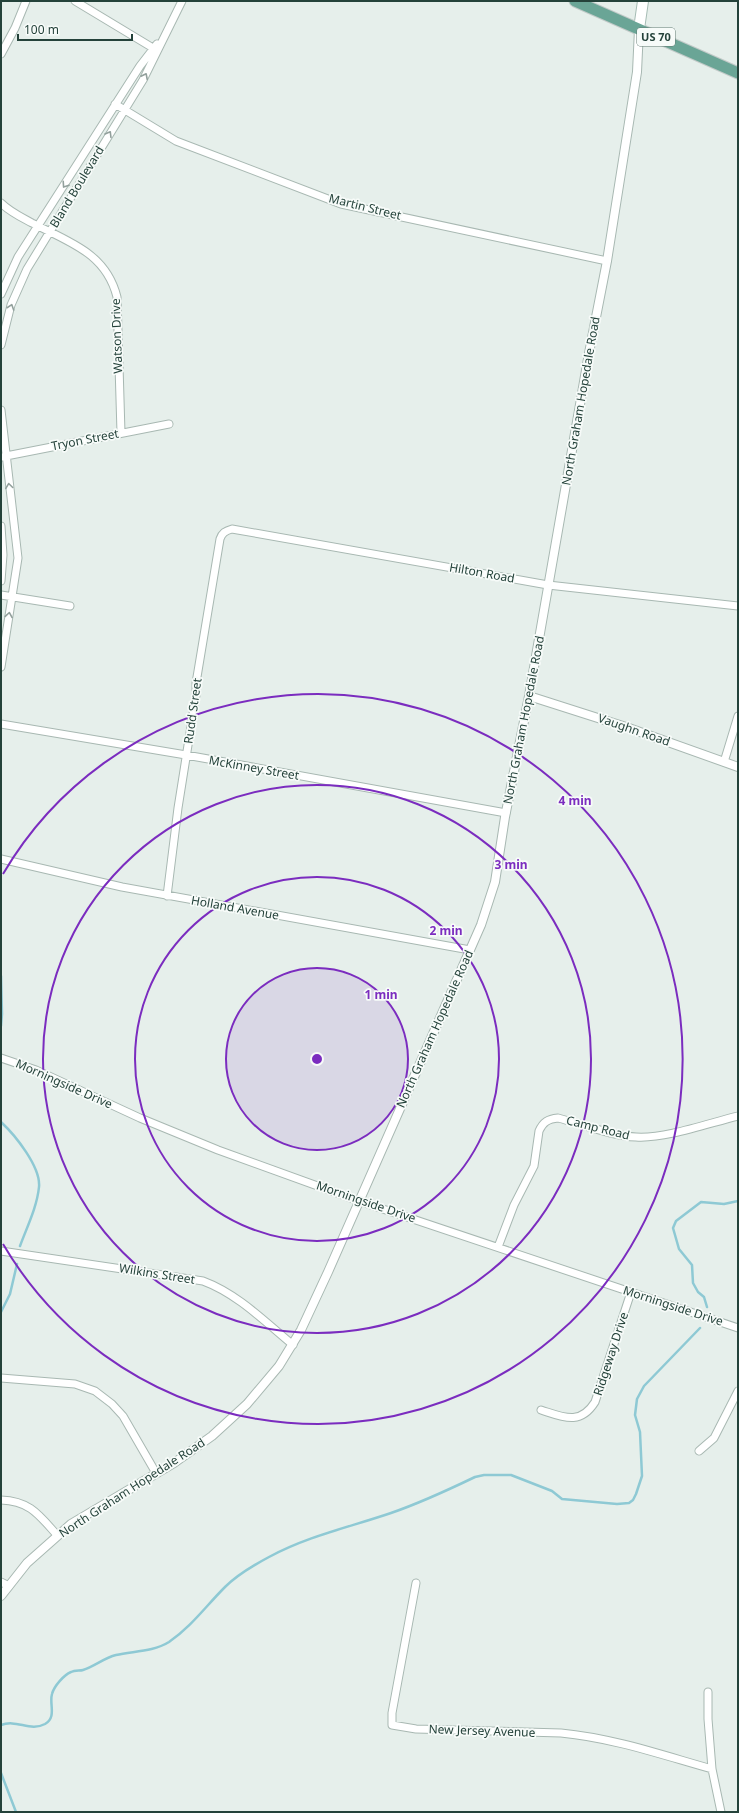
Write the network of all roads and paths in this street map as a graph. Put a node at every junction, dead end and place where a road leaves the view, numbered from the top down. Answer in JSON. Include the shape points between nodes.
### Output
{"nodes":[{"id":1,"x":26,"y":1,"type":"edge"},
{"id":2,"x":75,"y":1,"type":"edge"},
{"id":3,"x":182,"y":1,"type":"edge"},
{"id":4,"x":575,"y":1,"type":"edge"},
{"id":5,"x":643,"y":1,"type":"edge"},
{"id":6,"x":639,"y":29,"type":"junction"},
{"id":7,"x":165,"y":33,"type":"junction"},
{"id":8,"x":153,"y":48,"type":"junction"},
{"id":9,"x":1,"y":54,"type":"edge"},
{"id":10,"x":738,"y":73,"type":"edge"},
{"id":11,"x":116,"y":104,"type":"junction"},
{"id":12,"x":124,"y":109,"type":"junction"},
{"id":13,"x":1,"y":203,"type":"edge"},
{"id":14,"x":37,"y":226,"type":"junction"},
{"id":15,"x":50,"y":232,"type":"junction"},
{"id":16,"x":607,"y":261,"type":"junction"},
{"id":17,"x":1,"y":294,"type":"edge"},
{"id":18,"x":1,"y":345,"type":"edge"},
{"id":19,"x":1,"y":410,"type":"edge"},
{"id":20,"x":169,"y":424,"type":"dead end"},
{"id":21,"x":121,"y":433,"type":"junction"},
{"id":22,"x":3,"y":457,"type":"edge"},
{"id":23,"x":1,"y":526,"type":"edge"},
{"id":24,"x":227,"y":530,"type":"joint"},
{"id":25,"x":1,"y":582,"type":"edge"},
{"id":26,"x":548,"y":585,"type":"junction"},
{"id":27,"x":1,"y":595,"type":"edge"},
{"id":28,"x":12,"y":596,"type":"junction"},
{"id":29,"x":70,"y":606,"type":"dead end"},
{"id":30,"x":738,"y":606,"type":"edge"},
{"id":31,"x":1,"y":667,"type":"edge"},
{"id":32,"x":529,"y":696,"type":"junction"},
{"id":33,"x":738,"y":716,"type":"edge"},
{"id":34,"x":1,"y":724,"type":"edge"},
{"id":35,"x":186,"y":755,"type":"junction"},
{"id":36,"x":724,"y":762,"type":"junction"},
{"id":37,"x":738,"y":767,"type":"edge"},
{"id":38,"x":506,"y":813,"type":"junction"},
{"id":39,"x":1,"y":859,"type":"edge"},
{"id":40,"x":167,"y":896,"type":"junction"},
{"id":41,"x":470,"y":950,"type":"junction"},
{"id":42,"x":1,"y":1058,"type":"edge"},
{"id":43,"x":738,"y":1116,"type":"edge"},
{"id":44,"x":359,"y":1201,"type":"junction"},
{"id":45,"x":498,"y":1247,"type":"junction"},
{"id":46,"x":1,"y":1251,"type":"edge"},
{"id":47,"x":631,"y":1292,"type":"junction"},
{"id":48,"x":738,"y":1328,"type":"edge"},
{"id":49,"x":293,"y":1345,"type":"junction"},
{"id":50,"x":1,"y":1378,"type":"edge"},
{"id":51,"x":738,"y":1391,"type":"edge"},
{"id":52,"x":541,"y":1410,"type":"dead end"},
{"id":53,"x":699,"y":1451,"type":"dead end"},
{"id":54,"x":156,"y":1473,"type":"junction"},
{"id":55,"x":1,"y":1500,"type":"edge"},
{"id":56,"x":57,"y":1535,"type":"junction"},
{"id":57,"x":1,"y":1582,"type":"edge"},
{"id":58,"x":416,"y":1583,"type":"dead end"},
{"id":59,"x":9,"y":1586,"type":"junction"},
{"id":60,"x":1,"y":1596,"type":"edge"},
{"id":61,"x":708,"y":1692,"type":"dead end"},
{"id":62,"x":712,"y":1769,"type":"junction"},
{"id":63,"x":721,"y":1812,"type":"edge"}],
"edges":[{"from":1,"to":9,"type":"street"},
{"from":2,"to":8,"type":"street"},
{"from":3,"to":7,"type":"street","name":"Bland Boulevard"},
{"from":4,"to":6,"type":"main road","number":"US 70"},
{"from":5,"to":6,"type":"main road"},
{"from":6,"to":10,"type":"main road","number":"US 70"},
{"from":6,"to":16,"type":"street","name":"North Graham Hopedale Road","via":[[637,72]]},
{"from":7,"to":8,"type":"street","name":"Bland Boulevard"},
{"from":12,"to":7,"type":"street","name":"Bland Boulevard","one_way":true,"via":[[143,80]]},
{"from":8,"to":11,"type":"street","name":"Bland Boulevard"},
{"from":11,"to":12,"type":"street","name":"Martin Street"},
{"from":11,"to":14,"type":"street","name":"Bland Boulevard","one_way":true},
{"from":15,"to":12,"type":"street","name":"Bland Boulevard","one_way":true},
{"from":12,"to":16,"type":"street","name":"Martin Street","via":[[176,141],[342,204]]},
{"from":13,"to":14,"type":"street","name":"Watson Drive","via":[[16,215]]},
{"from":14,"to":15,"type":"street","name":"Watson Drive"},
{"from":14,"to":17,"type":"street","name":"Bland Boulevard","via":[[18,257]]},
{"from":18,"to":15,"type":"street","name":"Bland Boulevard","one_way":true,"via":[[6,320],[20,283]]},
{"from":15,"to":21,"type":"street","name":"Watson Drive","via":[[96,259],[114,286],[117,298]]},
{"from":16,"to":26,"type":"street","name":"North Graham Hopedale Road"},
{"from":19,"to":22,"type":"street"},
{"from":20,"to":21,"type":"street","name":"Tryon Street"},
{"from":21,"to":22,"type":"street","name":"Tryon Street"},
{"from":28,"to":22,"type":"street","one_way":true,"via":[[16,577],[17,545]]},
{"from":23,"to":25,"type":"street"},
{"from":24,"to":26,"type":"street","name":"Hilton Road"},
{"from":24,"to":35,"type":"street","name":"Rudd Street","via":[[220,539]]},
{"from":26,"to":30,"type":"street","name":"Hilton Road"},
{"from":26,"to":32,"type":"street","name":"North Graham Hopedale Road"},
{"from":27,"to":28,"type":"street"},
{"from":28,"to":29,"type":"street"},
{"from":31,"to":28,"type":"street","one_way":true},
{"from":32,"to":36,"type":"street","name":"Vaughn Road"},
{"from":32,"to":38,"type":"street","name":"North Graham Hopedale Road"},
{"from":33,"to":36,"type":"street"},
{"from":34,"to":35,"type":"street","name":"McKinney Street"},
{"from":35,"to":38,"type":"street","name":"McKinney Street"},
{"from":35,"to":40,"type":"street","name":"Rudd Street"},
{"from":36,"to":37,"type":"street","name":"Vaughn Road"},
{"from":38,"to":41,"type":"street","name":"North Graham Hopedale Road","via":[[495,882]]},
{"from":39,"to":40,"type":"street","name":"Holland Avenue"},
{"from":40,"to":41,"type":"street","name":"Holland Avenue"},
{"from":41,"to":44,"type":"street","name":"North Graham Hopedale Road"},
{"from":42,"to":44,"type":"street","name":"Morningside Drive","via":[[36,1070],[140,1118],[218,1150]]},
{"from":43,"to":45,"type":"street","name":"Camp Road","via":[[664,1135],[643,1137],[624,1136],[558,1118],[548,1120],[539,1131],[534,1166],[514,1205]]},
{"from":44,"to":45,"type":"street","name":"Morningside Drive"},
{"from":44,"to":49,"type":"street","name":"North Graham Hopedale Road"},
{"from":45,"to":47,"type":"street","name":"Morningside Drive"},
{"from":46,"to":49,"type":"street","name":"Wilkins Street","via":[[203,1281],[232,1295]]},
{"from":47,"to":48,"type":"street","name":"Morningside Drive"},
{"from":47,"to":52,"type":"street","name":"Ridgeway Drive","via":[[591,1408],[573,1418]]},
{"from":49,"to":54,"type":"street","name":"North Graham Hopedale Road","via":[[264,1386],[231,1420],[193,1451]]},
{"from":50,"to":54,"type":"street","via":[[75,1384],[95,1391],[123,1416]]},
{"from":51,"to":53,"type":"street","via":[[714,1438]]},
{"from":54,"to":56,"type":"street","name":"North Graham Hopedale Road"},
{"from":55,"to":56,"type":"street","via":[[15,1501],[28,1506],[40,1515]]},
{"from":56,"to":59,"type":"street","name":"North Graham Hopedale Road","via":[[27,1563]]},
{"from":57,"to":59,"type":"street"},
{"from":58,"to":62,"type":"street","name":"New Jersey Avenue","via":[[392,1725],[416,1729],[586,1736],[612,1740]]},
{"from":59,"to":60,"type":"street","name":"North Graham Hopedale Road"},
{"from":61,"to":62,"type":"street"},
{"from":62,"to":63,"type":"street"}]}
